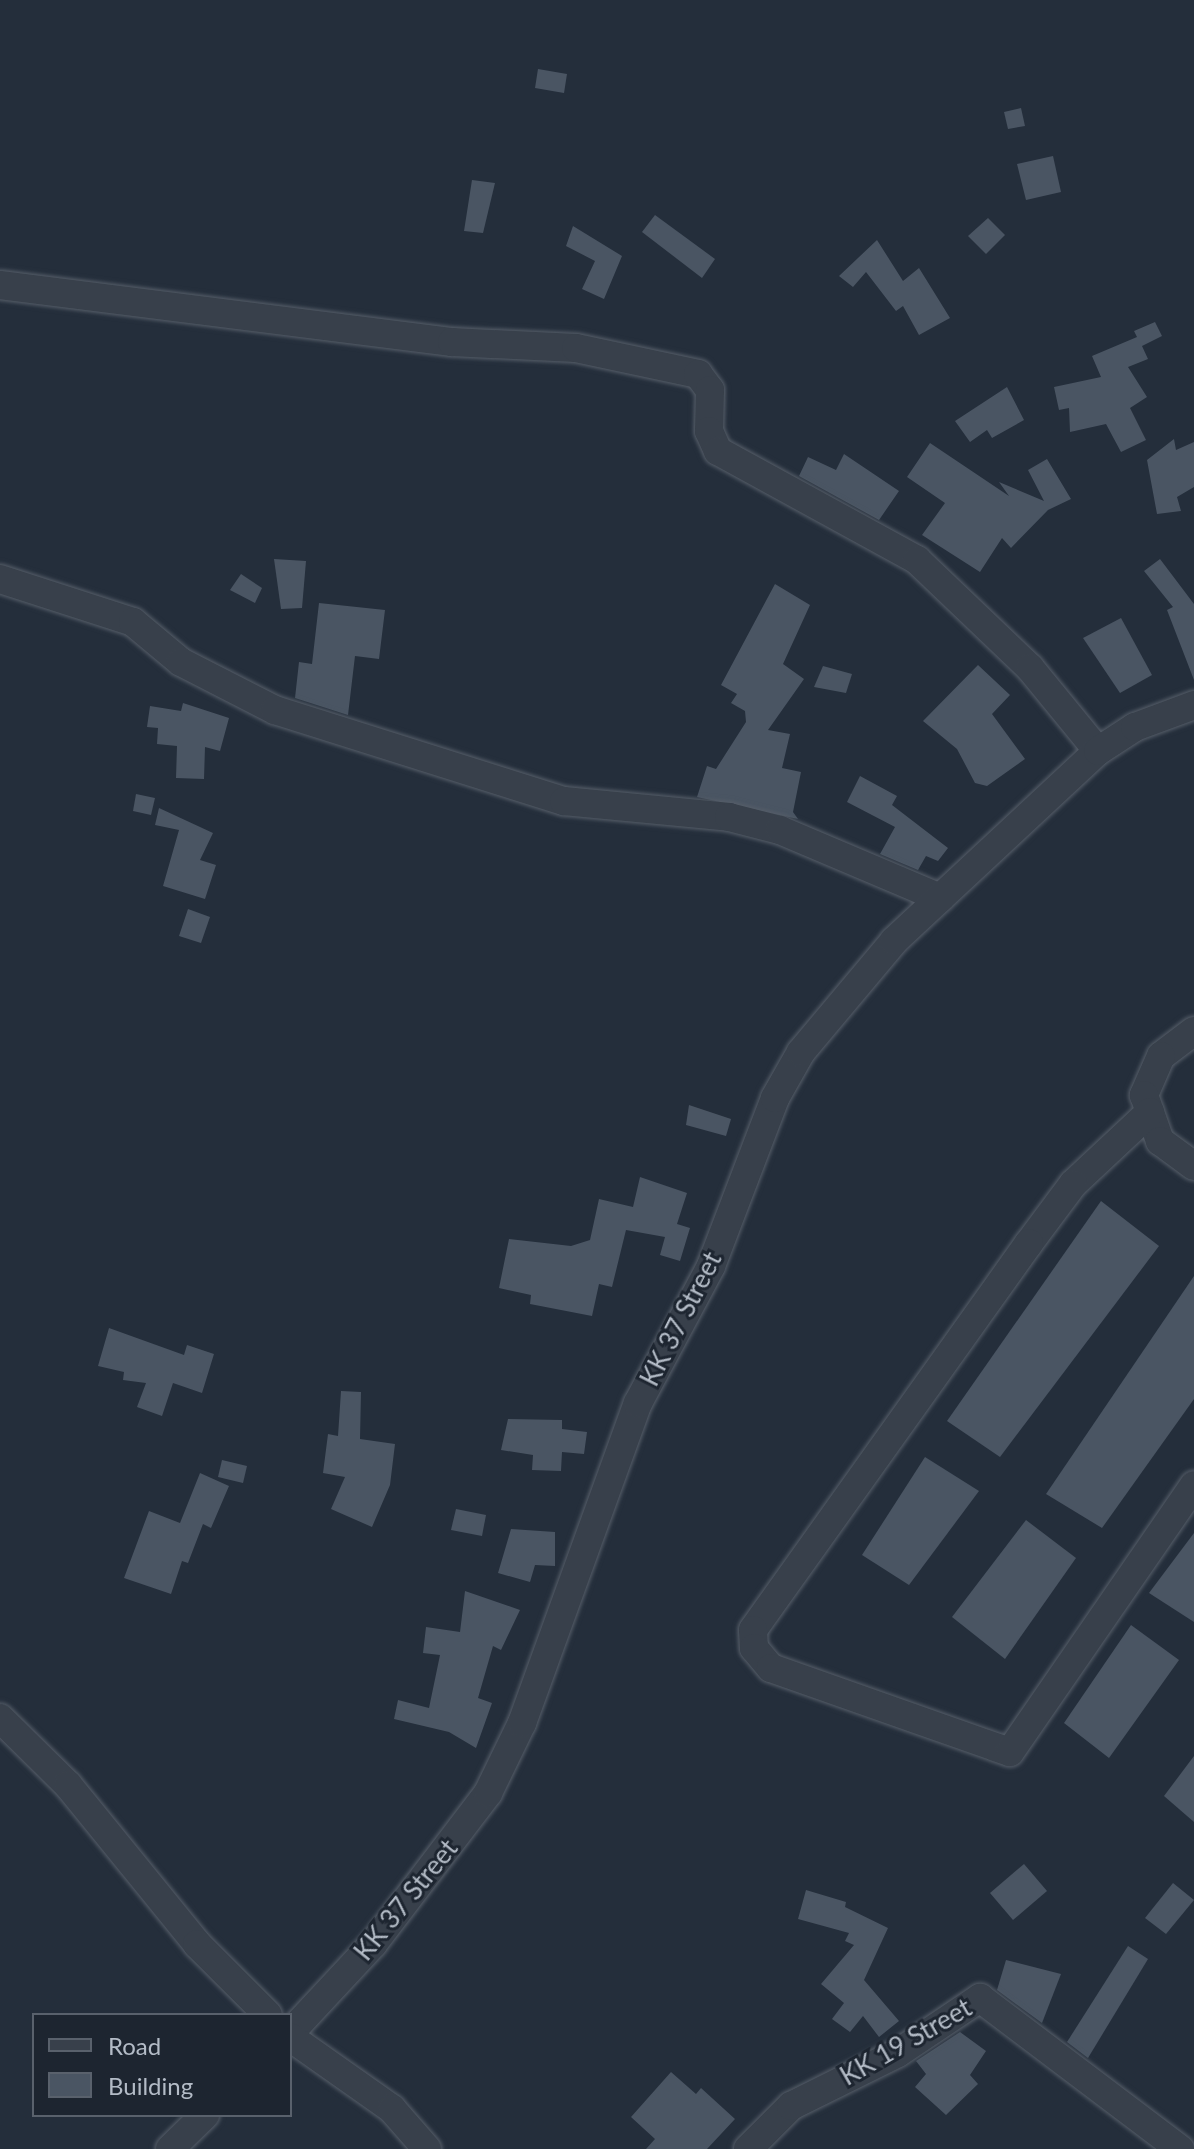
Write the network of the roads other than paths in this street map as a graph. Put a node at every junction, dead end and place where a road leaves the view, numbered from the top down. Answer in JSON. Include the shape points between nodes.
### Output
{"nodes":[{"id":1,"x":0,"y":285,"type":"edge"},
{"id":2,"x":0,"y":579,"type":"edge"},
{"id":3,"x":1194,"y":705,"type":"edge"},
{"id":4,"x":1098,"y":751,"type":"junction"},
{"id":5,"x":940,"y":898,"type":"junction"},
{"id":6,"x":1194,"y":1031,"type":"edge"},
{"id":7,"x":1150,"y":1112,"type":"junction"},
{"id":8,"x":1194,"y":1166,"type":"edge"},
{"id":9,"x":1194,"y":1485,"type":"edge"},
{"id":10,"x":3,"y":1727,"type":"edge"},
{"id":11,"x":266,"y":2013,"type":"edge"},
{"id":12,"x":292,"y":2033,"type":"edge"},
{"id":13,"x":292,"y":2036,"type":"edge"},
{"id":14,"x":203,"y":2117,"type":"edge"},
{"id":15,"x":170,"y":2149,"type":"edge"},
{"id":16,"x":427,"y":2149,"type":"edge"},
{"id":17,"x":748,"y":2149,"type":"edge"},
{"id":18,"x":1180,"y":2149,"type":"edge"}],
"edges":[{"from":1,"to":4,"type":"street","via":[[452,342],[576,348],[698,374],[710,390],[709,431],[718,451],[917,560],[1030,668]]},
{"from":2,"to":5,"type":"street","via":[[133,622],[193,669],[275,710],[564,801],[729,817],[780,830]]},
{"from":3,"to":4,"type":"street","name":"KK 37 Street","via":[[1135,727]]},
{"from":4,"to":5,"type":"street","name":"KK 37 Street"},
{"from":5,"to":12,"type":"street","name":"KK 37 Street","via":[[849,994],[782,1084],[711,1266],[638,1403],[522,1723],[488,1793],[373,1944]]},
{"from":6,"to":7,"type":"street","via":[[1161,1056],[1144,1095]]},
{"from":7,"to":8,"type":"street","via":[[1160,1141]]},
{"from":7,"to":9,"type":"street","via":[[1073,1184],[1029,1243],[753,1630],[754,1648],[771,1668],[1010,1752]]},
{"from":10,"to":11,"type":"street","via":[[68,1785],[197,1944]]},
{"from":13,"to":16,"type":"street","via":[[392,2109]]},
{"from":14,"to":15,"type":"street"},
{"from":17,"to":18,"type":"street","name":"KK 19 Street","via":[[791,2106],[898,2053],[980,1998]]}]}
